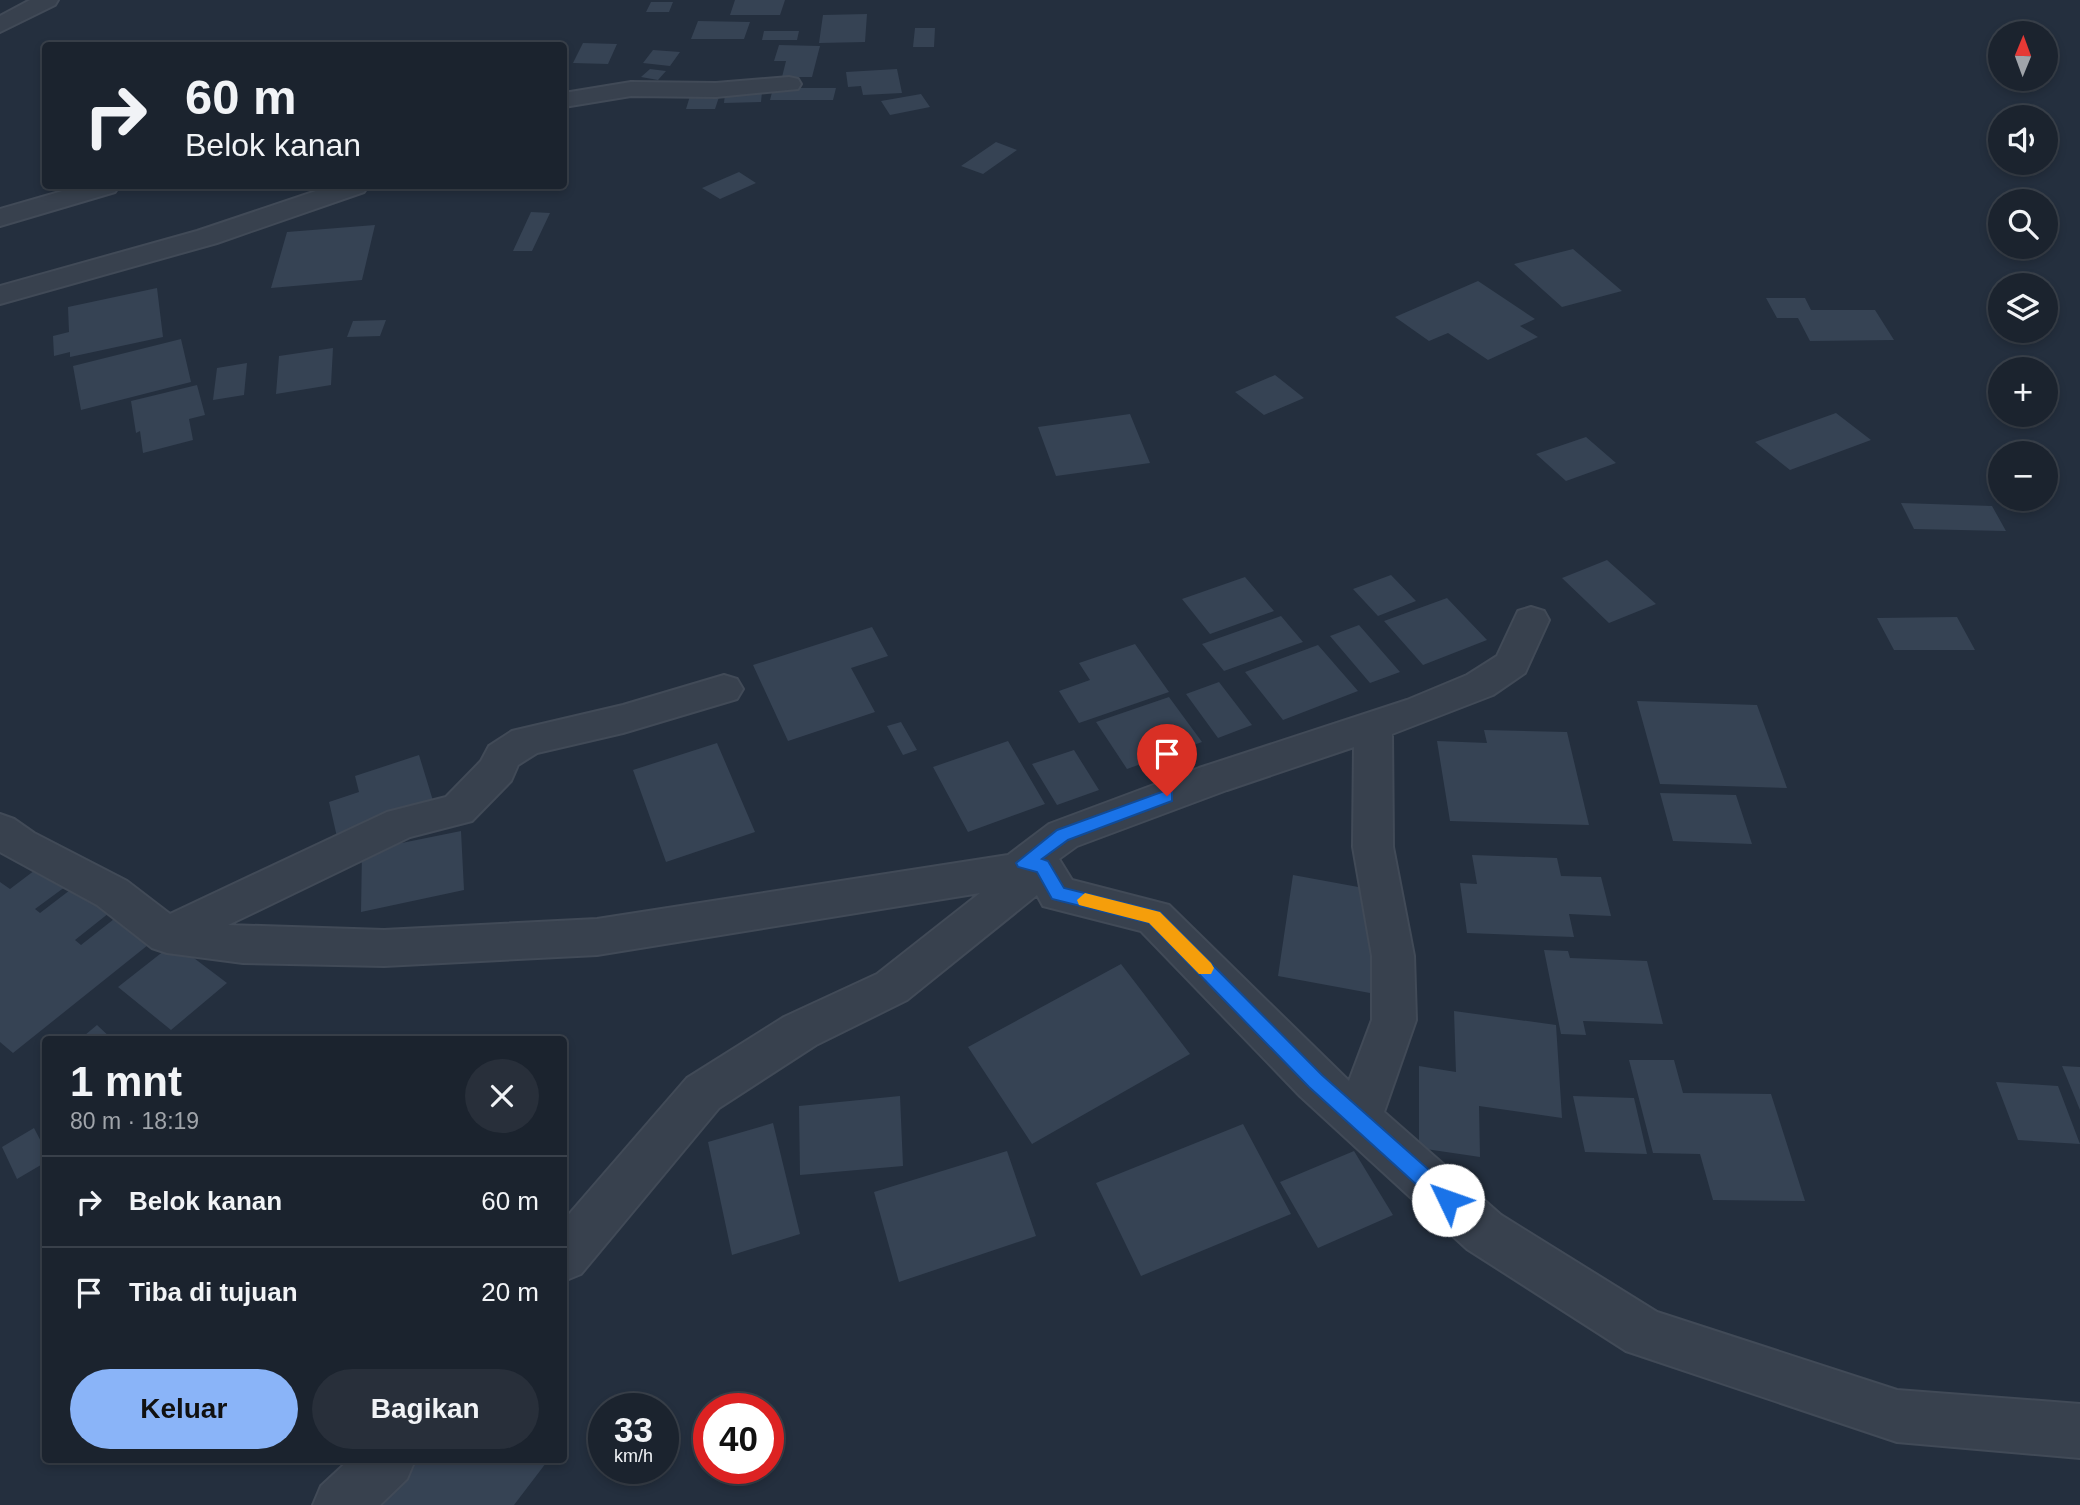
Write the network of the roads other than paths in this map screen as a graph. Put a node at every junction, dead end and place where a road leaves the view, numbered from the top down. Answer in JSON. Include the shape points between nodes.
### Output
{"nodes":[{"id":1,"x":47,"y":0,"type":"edge"},
{"id":2,"x":0,"y":25,"type":"edge"},
{"id":3,"x":789,"y":84,"type":"dead end"},
{"id":4,"x":567,"y":100,"type":"edge"},
{"id":5,"x":42,"y":186,"type":"edge"},
{"id":6,"x":96,"y":189,"type":"edge"},
{"id":7,"x":346,"y":189,"type":"edge"},
{"id":8,"x":0,"y":218,"type":"edge"},
{"id":9,"x":0,"y":295,"type":"edge"},
{"id":10,"x":1531,"y":620,"type":"dead end"},
{"id":11,"x":724,"y":689,"type":"dead end"},
{"id":12,"x":1373,"y":726,"type":"junction"},
{"id":13,"x":0,"y":830,"type":"edge"},
{"id":14,"x":1042,"y":866,"type":"junction"},
{"id":15,"x":167,"y":935,"type":"junction"},
{"id":16,"x":1358,"y":1120,"type":"junction"},
{"id":17,"x":567,"y":1253,"type":"edge"},
{"id":18,"x":2080,"y":1431,"type":"edge"},
{"id":19,"x":385,"y":1463,"type":"edge"},
{"id":20,"x":340,"y":1505,"type":"edge"}],
"edges":[{"from":1,"to":2,"type":"street"},
{"from":3,"to":4,"type":"street","via":[[716,90],[631,89]]},
{"from":5,"to":8,"type":"street"},
{"from":6,"to":8,"type":"street"},
{"from":7,"to":9,"type":"street","via":[[207,237]]},
{"from":10,"to":12,"type":"street","via":[[1519,653],[1502,672]]},
{"from":11,"to":15,"type":"street","via":[[526,741],[503,756],[497,770],[458,810],[401,823]]},
{"from":12,"to":14,"type":"street","via":[[1063,835],[1024,863]]},
{"from":12,"to":16,"type":"street","via":[[1373,847],[1393,956],[1394,1020]]},
{"from":13,"to":15,"type":"street","via":[[112,893]]},
{"from":14,"to":15,"type":"street","via":[[597,937],[384,947],[243,945]]},
{"from":14,"to":16,"type":"street","via":[[1058,894],[1154,917]]},
{"from":14,"to":17,"type":"street","via":[[892,987],[800,1031],[703,1093]]},
{"from":16,"to":18,"type":"street","via":[[1484,1232],[1644,1333],[1898,1416]]},
{"from":19,"to":20,"type":"street"}]}
